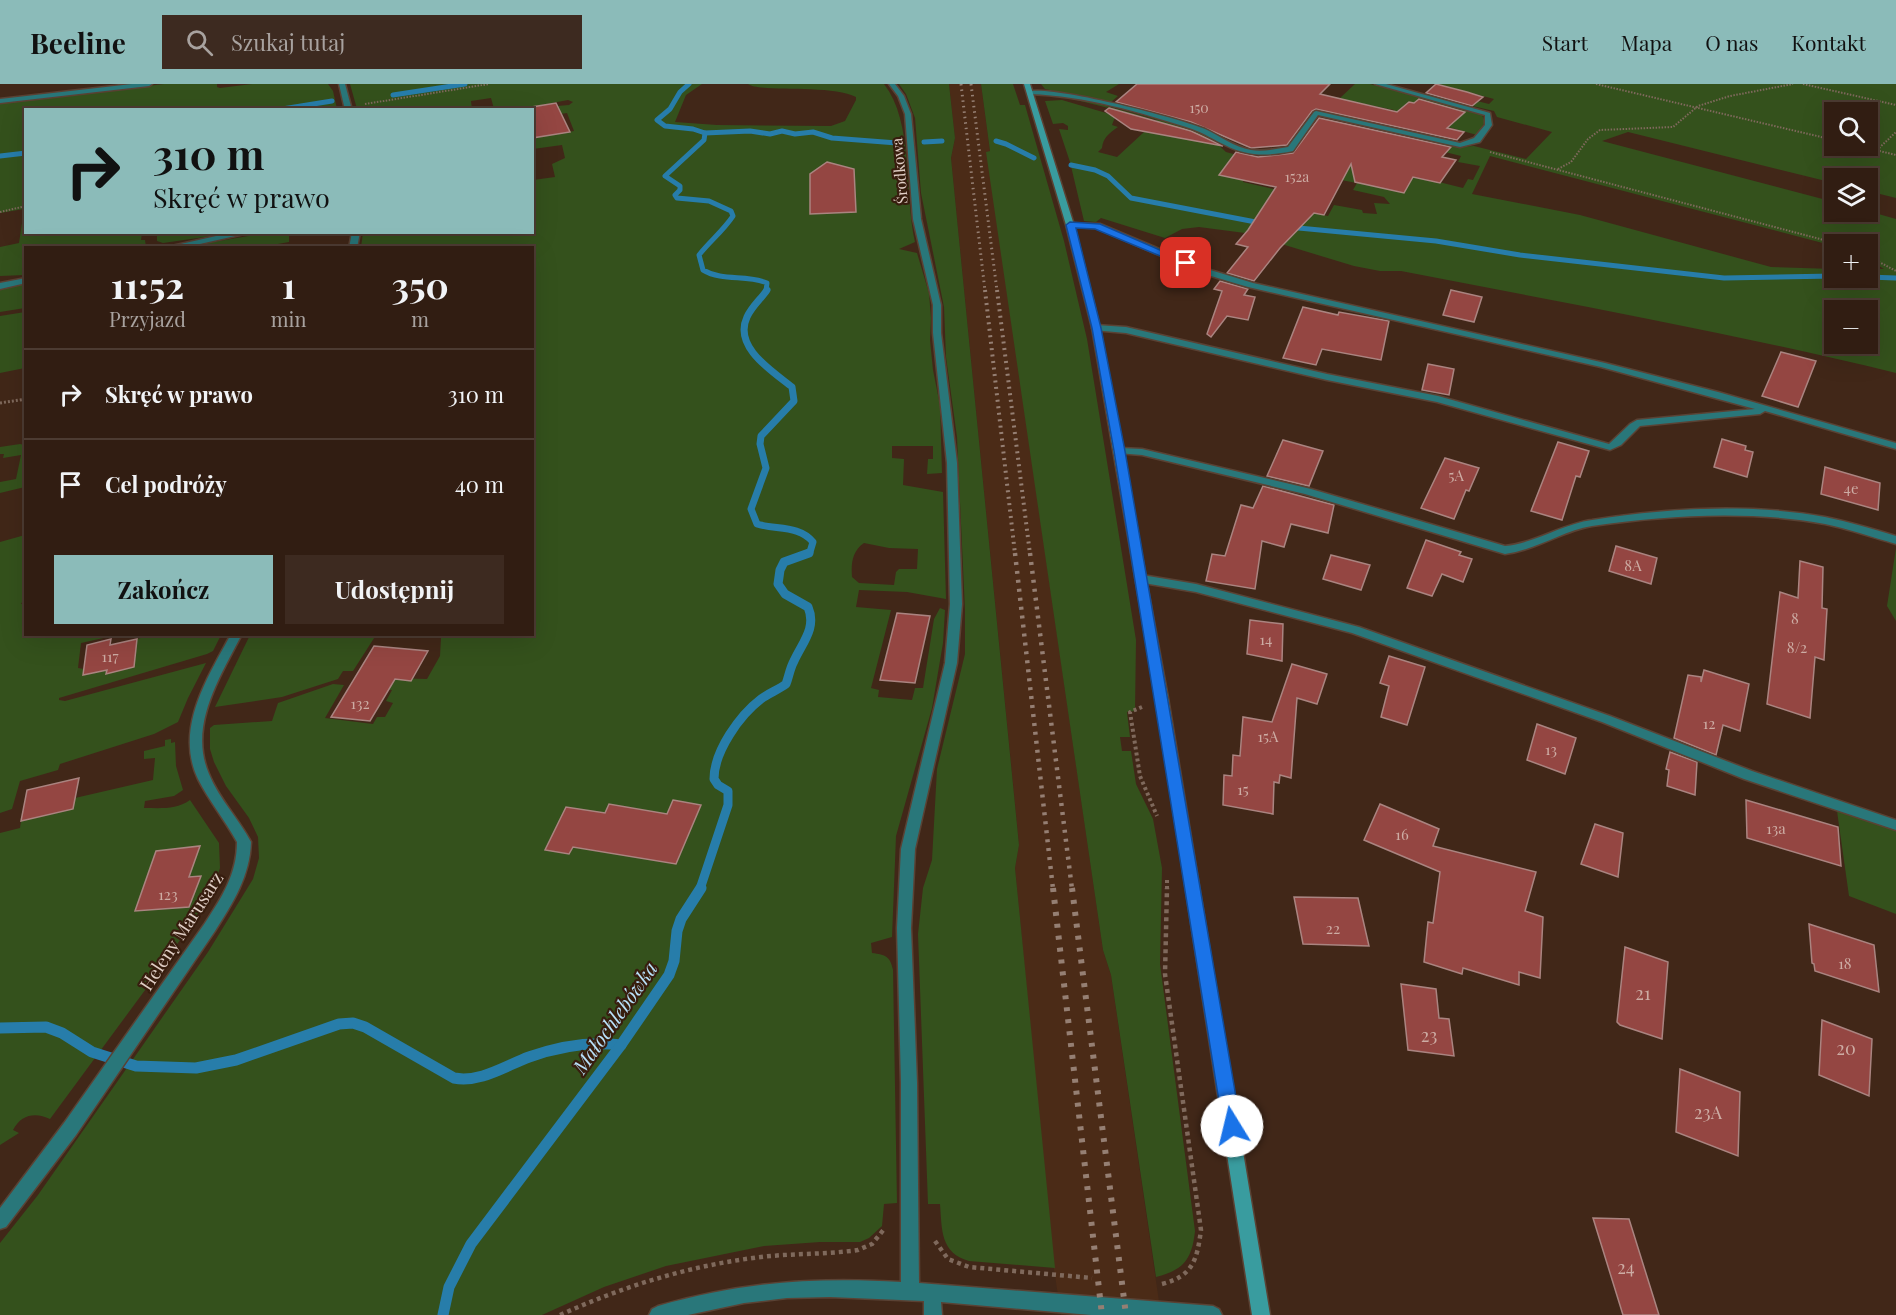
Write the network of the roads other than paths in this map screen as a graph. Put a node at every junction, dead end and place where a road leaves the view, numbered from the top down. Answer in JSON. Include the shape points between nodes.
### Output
{"nodes":[{"id":1,"x":149,"y":84,"type":"edge"},
{"id":2,"x":342,"y":84,"type":"edge"},
{"id":3,"x":892,"y":84,"type":"edge"},
{"id":4,"x":1378,"y":84,"type":"edge"},
{"id":5,"x":1028,"y":88,"type":"edge"},
{"id":6,"x":0,"y":101,"type":"edge"},
{"id":7,"x":348,"y":108,"type":"edge"},
{"id":8,"x":1070,"y":225,"type":"junction"},
{"id":9,"x":239,"y":234,"type":"edge"},
{"id":10,"x":177,"y":246,"type":"edge"},
{"id":11,"x":24,"y":280,"type":"edge"},
{"id":12,"x":0,"y":285,"type":"edge"},
{"id":13,"x":1096,"y":328,"type":"junction"},
{"id":14,"x":1773,"y":412,"type":"junction"},
{"id":15,"x":1896,"y":446,"type":"edge"},
{"id":16,"x":1120,"y":451,"type":"junction"},
{"id":17,"x":1896,"y":540,"type":"edge"},
{"id":18,"x":1142,"y":579,"type":"junction"},
{"id":19,"x":236,"y":636,"type":"edge"},
{"id":20,"x":1896,"y":825,"type":"edge"},
{"id":21,"x":0,"y":1221,"type":"edge"},
{"id":22,"x":910,"y":1290,"type":"junction"},
{"id":23,"x":932,"y":1292,"type":"junction"},
{"id":24,"x":658,"y":1315,"type":"edge"},
{"id":25,"x":933,"y":1315,"type":"edge"},
{"id":26,"x":1213,"y":1315,"type":"edge"},
{"id":27,"x":1261,"y":1315,"type":"edge"}],
"edges":[{"from":1,"to":6,"type":"street"},
{"from":2,"to":7,"type":"street"},
{"from":3,"to":22,"type":"street","name":"Środkowa","via":[[908,114],[917,219],[937,305],[952,463],[956,604],[951,663],[909,849],[904,928]]},
{"from":4,"to":5,"type":"street","via":[[1488,114],[1486,132],[1473,143],[1460,145],[1316,112],[1290,149],[1249,152],[1185,126]]},
{"from":5,"to":8,"type":"street"},
{"from":8,"to":13,"type":"street"},
{"from":8,"to":14,"type":"street","via":[[1097,226],[1204,271],[1251,285],[1602,365]]},
{"from":9,"to":10,"type":"street"},
{"from":11,"to":12,"type":"street"},
{"from":13,"to":14,"type":"street","via":[[1126,330],[1438,399],[1610,447],[1617,445],[1636,423],[1747,411]]},
{"from":13,"to":16,"type":"street"},
{"from":14,"to":15,"type":"street"},
{"from":16,"to":17,"type":"street","via":[[1142,452],[1290,487],[1505,550],[1530,546],[1577,526],[1671,514],[1800,516]]},
{"from":16,"to":18,"type":"street"},
{"from":18,"to":20,"type":"street","via":[[1196,588],[1355,630],[1605,719],[1748,775]]},
{"from":18,"to":27,"type":"street"},
{"from":19,"to":21,"type":"street","name":"Heleny Marusarz","via":[[211,685],[195,736],[202,772],[244,842],[242,871],[210,927]]},
{"from":22,"to":23,"type":"street"},
{"from":22,"to":24,"type":"street","via":[[824,1287],[756,1292]]},
{"from":23,"to":25,"type":"street"},
{"from":23,"to":26,"type":"street"}]}
